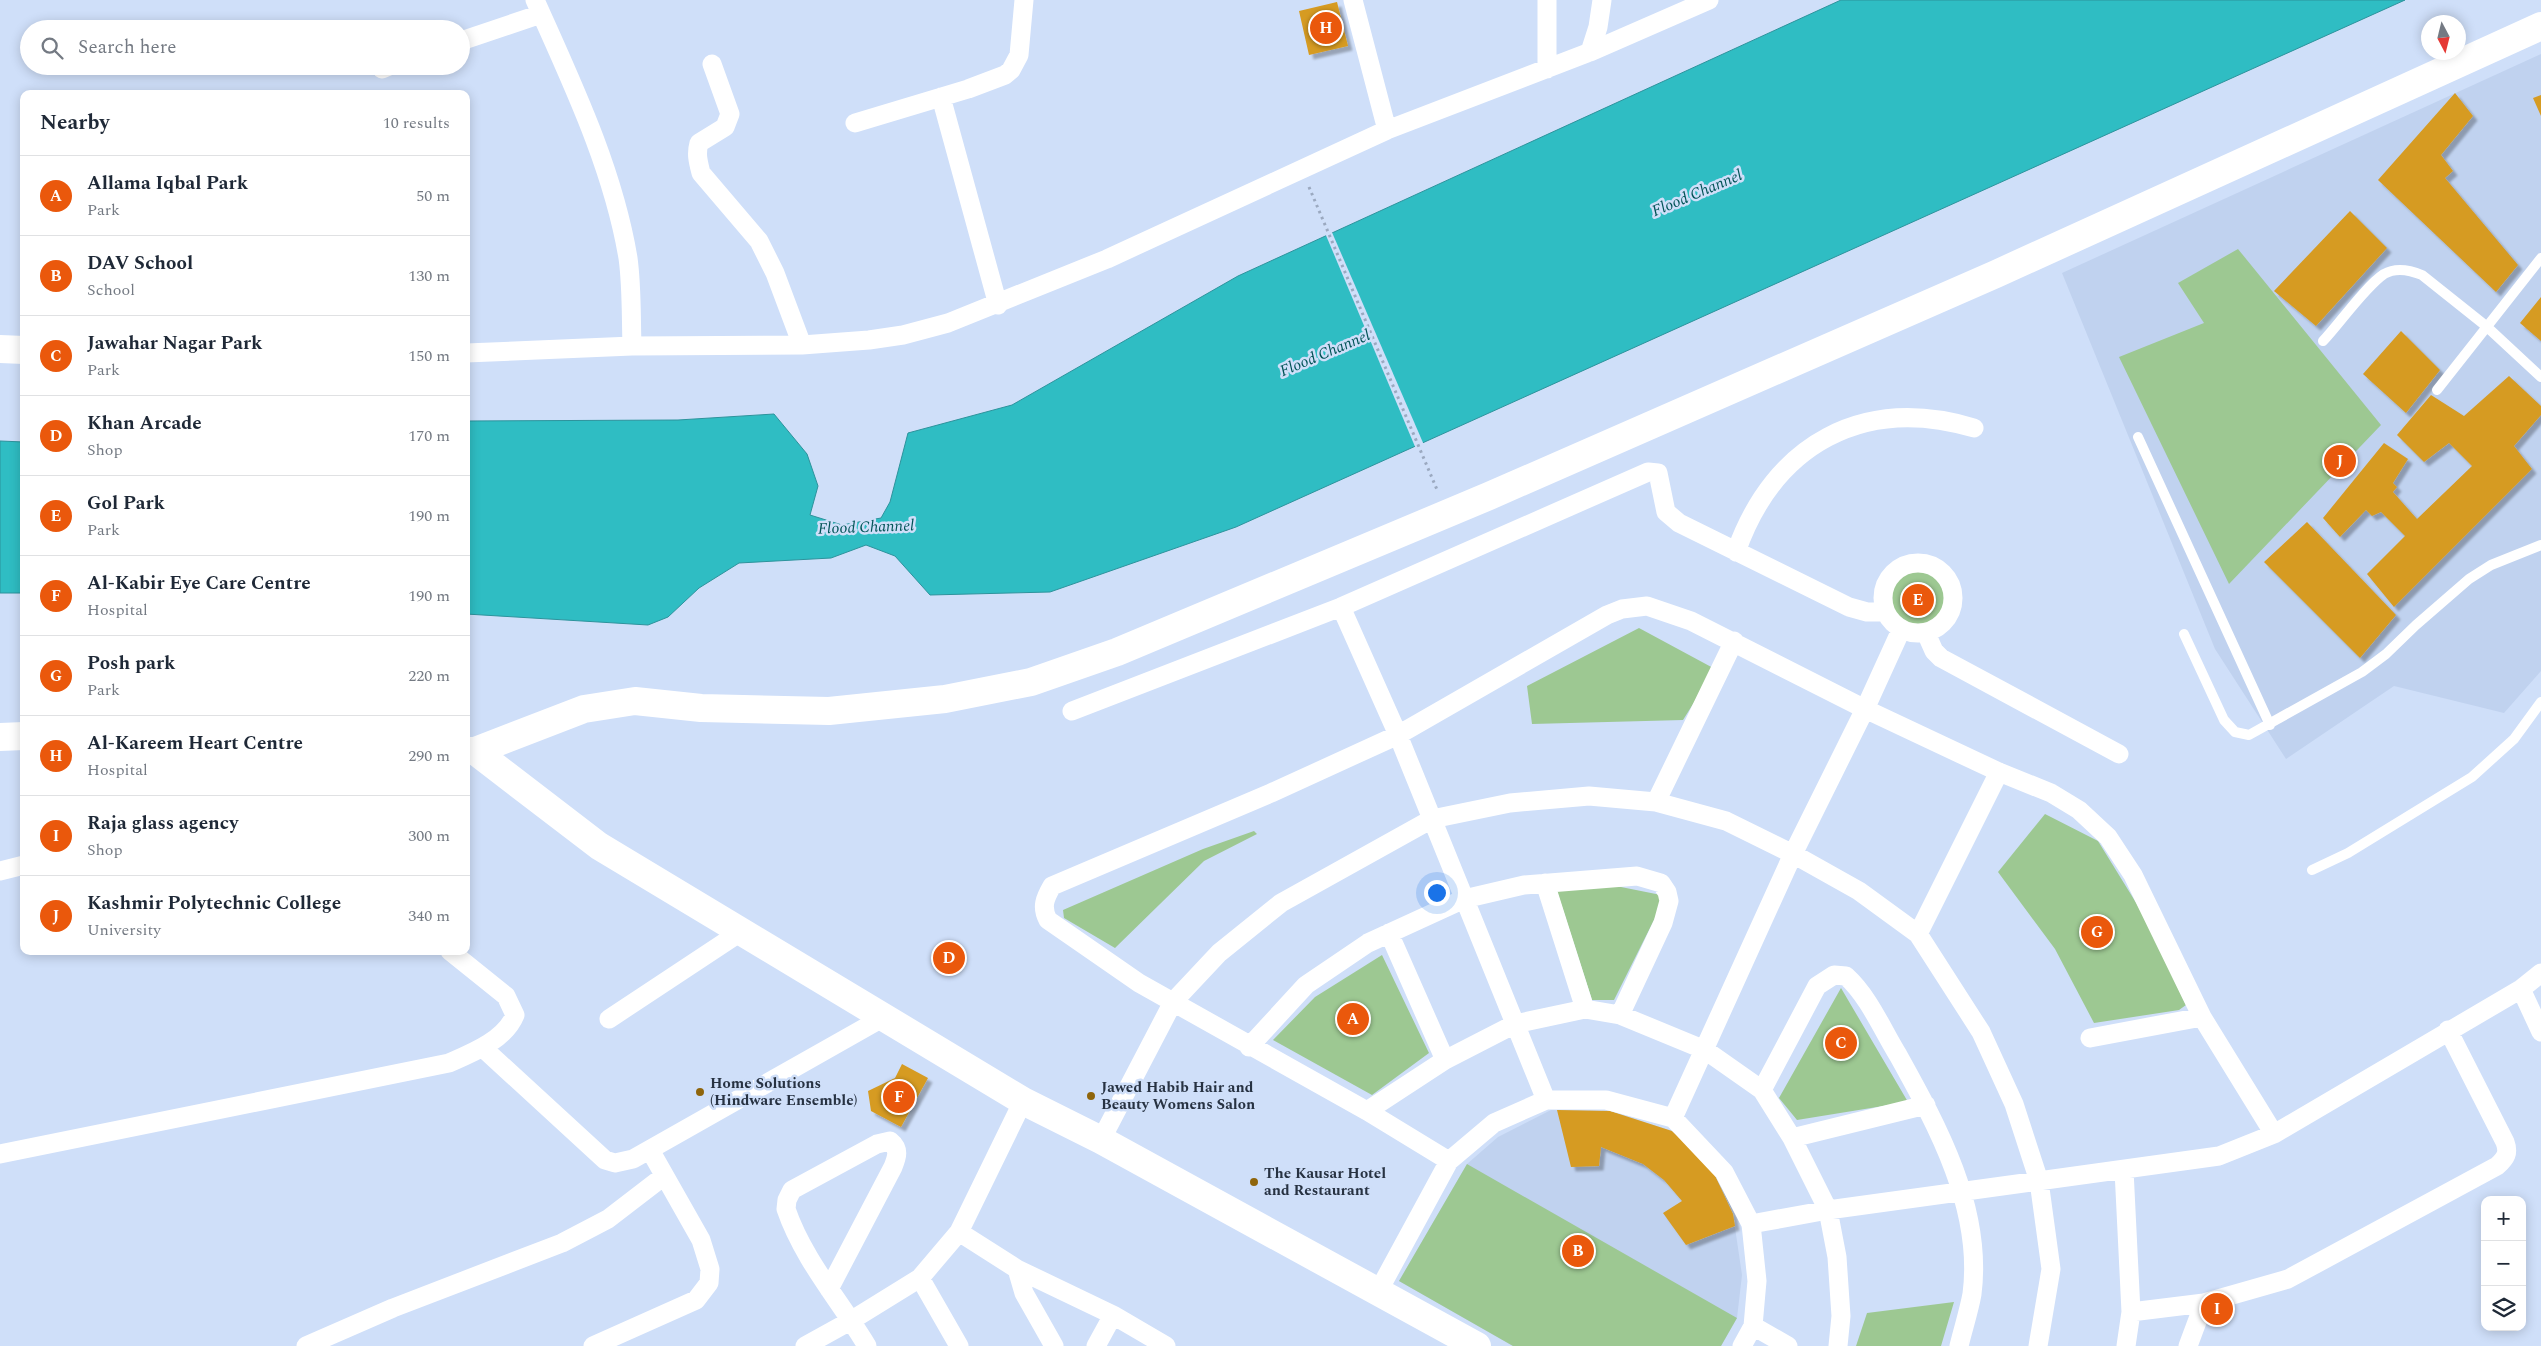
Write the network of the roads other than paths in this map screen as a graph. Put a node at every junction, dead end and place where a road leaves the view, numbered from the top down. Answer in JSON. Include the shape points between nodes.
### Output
{"nodes":[{"id":1,"x":1024,"y":0,"type":"edge"},
{"id":2,"x":1353,"y":0,"type":"edge"},
{"id":3,"x":1547,"y":0,"type":"edge"},
{"id":4,"x":1602,"y":0,"type":"edge"},
{"id":5,"x":1709,"y":0,"type":"edge"},
{"id":6,"x":538,"y":7,"type":"edge"},
{"id":7,"x":2541,"y":26,"type":"edge"},
{"id":8,"x":470,"y":37,"type":"edge"},
{"id":9,"x":1590,"y":52,"type":"junction"},
{"id":10,"x":712,"y":64,"type":"dead end"},
{"id":11,"x":1547,"y":69,"type":"junction"},
{"id":12,"x":941,"y":97,"type":"junction"},
{"id":13,"x":855,"y":122,"type":"dead end"},
{"id":14,"x":1387,"y":130,"type":"junction"},
{"id":15,"x":2541,"y":258,"type":"edge"},
{"id":16,"x":998,"y":305,"type":"junction"},
{"id":17,"x":2486,"y":326,"type":"junction"},
{"id":18,"x":2324,"y":341,"type":"dead end"},
{"id":19,"x":802,"y":345,"type":"junction"},
{"id":20,"x":632,"y":346,"type":"junction"},
{"id":21,"x":0,"y":348,"type":"edge"},
{"id":22,"x":20,"y":350,"type":"edge"},
{"id":23,"x":470,"y":353,"type":"edge"},
{"id":24,"x":2539,"y":371,"type":"edge"},
{"id":25,"x":2437,"y":390,"type":"dead end"},
{"id":26,"x":1974,"y":428,"type":"dead end"},
{"id":27,"x":2138,"y":437,"type":"dead end"},
{"id":28,"x":2541,"y":545,"type":"edge"},
{"id":29,"x":1736,"y":552,"type":"junction"},
{"id":30,"x":1341,"y":607,"type":"junction"},
{"id":31,"x":1885,"y":612,"type":"junction"},
{"id":32,"x":1901,"y":630,"type":"junction"},
{"id":33,"x":1926,"y":632,"type":"junction"},
{"id":34,"x":2184,"y":634,"type":"dead end"},
{"id":35,"x":1734,"y":642,"type":"junction"},
{"id":36,"x":2541,"y":702,"type":"edge"},
{"id":37,"x":1865,"y":709,"type":"junction"},
{"id":38,"x":1072,"y":712,"type":"dead end"},
{"id":39,"x":2270,"y":725,"type":"junction"},
{"id":40,"x":1398,"y":735,"type":"junction"},
{"id":41,"x":20,"y":736,"type":"edge"},
{"id":42,"x":0,"y":737,"type":"edge"},
{"id":43,"x":471,"y":751,"type":"edge"},
{"id":44,"x":2119,"y":754,"type":"dead end"},
{"id":45,"x":1999,"y":772,"type":"junction"},
{"id":46,"x":1656,"y":802,"type":"junction"},
{"id":47,"x":1432,"y":819,"type":"junction"},
{"id":48,"x":1793,"y":854,"type":"junction"},
{"id":49,"x":20,"y":866,"type":"edge"},
{"id":50,"x":2312,"y":870,"type":"dead end"},
{"id":51,"x":0,"y":871,"type":"edge"},
{"id":52,"x":1545,"y":883,"type":"junction"},
{"id":53,"x":1464,"y":899,"type":"junction"},
{"id":54,"x":742,"y":931,"type":"junction"},
{"id":55,"x":1388,"y":933,"type":"junction"},
{"id":56,"x":1918,"y":934,"type":"junction"},
{"id":57,"x":455,"y":955,"type":"edge"},
{"id":58,"x":2541,"y":973,"type":"edge"},
{"id":59,"x":2520,"y":989,"type":"junction"},
{"id":60,"x":1173,"y":1002,"type":"junction"},
{"id":61,"x":1585,"y":1009,"type":"junction"},
{"id":62,"x":1620,"y":1015,"type":"junction"},
{"id":63,"x":884,"y":1017,"type":"junction"},
{"id":64,"x":2202,"y":1017,"type":"junction"},
{"id":65,"x":609,"y":1019,"type":"dead end"},
{"id":66,"x":1515,"y":1024,"type":"junction"},
{"id":67,"x":2448,"y":1030,"type":"junction"},
{"id":68,"x":2541,"y":1032,"type":"edge"},
{"id":69,"x":2090,"y":1038,"type":"dead end"},
{"id":70,"x":1249,"y":1047,"type":"junction"},
{"id":71,"x":484,"y":1048,"type":"junction"},
{"id":72,"x":1705,"y":1050,"type":"junction"},
{"id":73,"x":1445,"y":1060,"type":"junction"},
{"id":74,"x":1762,"y":1090,"type":"junction"},
{"id":75,"x":1546,"y":1100,"type":"junction"},
{"id":76,"x":1023,"y":1102,"type":"junction"},
{"id":77,"x":1926,"y":1105,"type":"junction"},
{"id":78,"x":1367,"y":1111,"type":"junction"},
{"id":79,"x":1673,"y":1118,"type":"junction"},
{"id":80,"x":2274,"y":1134,"type":"junction"},
{"id":81,"x":1792,"y":1138,"type":"junction"},
{"id":82,"x":1101,"y":1140,"type":"junction"},
{"id":83,"x":650,"y":1150,"type":"junction"},
{"id":84,"x":0,"y":1154,"type":"edge"},
{"id":85,"x":1449,"y":1161,"type":"junction"},
{"id":86,"x":2124,"y":1170,"type":"junction"},
{"id":87,"x":664,"y":1176,"type":"junction"},
{"id":88,"x":2039,"y":1181,"type":"junction"},
{"id":89,"x":1964,"y":1193,"type":"junction"},
{"id":90,"x":1828,"y":1210,"type":"junction"},
{"id":91,"x":1751,"y":1224,"type":"junction"},
{"id":92,"x":959,"y":1232,"type":"junction"},
{"id":93,"x":1017,"y":1269,"type":"junction"},
{"id":94,"x":920,"y":1278,"type":"junction"},
{"id":95,"x":829,"y":1289,"type":"junction"},
{"id":96,"x":1379,"y":1290,"type":"junction"},
{"id":97,"x":2204,"y":1303,"type":"junction"},
{"id":98,"x":2132,"y":1312,"type":"junction"},
{"id":99,"x":1113,"y":1315,"type":"junction"},
{"id":100,"x":852,"y":1320,"type":"junction"},
{"id":101,"x":1753,"y":1326,"type":"junction"},
{"id":102,"x":1462,"y":1342,"type":"edge"},
{"id":103,"x":306,"y":1346,"type":"edge"},
{"id":104,"x":593,"y":1346,"type":"edge"},
{"id":105,"x":805,"y":1346,"type":"edge"},
{"id":106,"x":867,"y":1346,"type":"edge"},
{"id":107,"x":959,"y":1346,"type":"edge"},
{"id":108,"x":1054,"y":1346,"type":"edge"},
{"id":109,"x":1096,"y":1346,"type":"edge"},
{"id":110,"x":1166,"y":1346,"type":"edge"},
{"id":111,"x":1742,"y":1346,"type":"edge"},
{"id":112,"x":1788,"y":1346,"type":"edge"},
{"id":113,"x":1838,"y":1346,"type":"edge"},
{"id":114,"x":1959,"y":1346,"type":"edge"},
{"id":115,"x":2038,"y":1346,"type":"edge"},
{"id":116,"x":2126,"y":1346,"type":"edge"},
{"id":117,"x":2188,"y":1346,"type":"edge"}],
"edges":[{"from":1,"to":12,"type":"street","via":[[1021,44],[1011,70],[1005,75]]},
{"from":2,"to":14,"type":"street"},
{"from":3,"to":11,"type":"street"},
{"from":4,"to":9,"type":"street"},
{"from":5,"to":9,"type":"street"},
{"from":6,"to":8,"type":"street"},
{"from":6,"to":20,"type":"street","via":[[583,108],[614,201],[628,258]]},
{"from":7,"to":43,"type":"main road","via":[[1996,274],[1489,496],[1126,648],[1032,682],[945,699],[829,712],[701,708],[635,701],[584,709]]},
{"from":9,"to":11,"type":"street"},
{"from":10,"to":19,"type":"street","via":[[730,114],[725,127],[699,143],[696,156],[701,172],[759,241],[775,273]]},
{"from":11,"to":14,"type":"street"},
{"from":12,"to":13,"type":"street"},
{"from":12,"to":16,"type":"street"},
{"from":14,"to":16,"type":"street","via":[[1107,259]]},
{"from":15,"to":17,"type":"lane"},
{"from":16,"to":19,"type":"street","via":[[903,335]]},
{"from":17,"to":18,"type":"lane","via":[[2422,275],[2401,269],[2385,274],[2374,284]]},
{"from":17,"to":24,"type":"lane"},
{"from":17,"to":25,"type":"lane"},
{"from":19,"to":20,"type":"street"},
{"from":20,"to":23,"type":"street"},
{"from":21,"to":22,"type":"main road"},
{"from":26,"to":29,"type":"street","via":[[1905,417],[1858,425],[1818,442],[1770,485],[1747,522]]},
{"from":27,"to":39,"type":"lane"},
{"from":28,"to":39,"type":"lane","via":[[2502,560],[2469,579],[2374,664]]},
{"from":29,"to":30,"type":"street","via":[[1670,518],[1663,506],[1658,473],[1648,472]]},
{"from":29,"to":31,"type":"street","via":[[1849,607]]},
{"from":30,"to":38,"type":"street"},
{"from":30,"to":40,"type":"street"},
{"from":31,"to":32,"type":"street"},
{"from":31,"to":33,"type":"street","via":[[1882,600],[1889,577],[1909,564],[1922,563],[1933,567],[1950,584],[1952,608],[1937,628]]},
{"from":32,"to":33,"type":"street"},
{"from":32,"to":37,"type":"street"},
{"from":33,"to":44,"type":"street","via":[[1934,651],[1941,658]]},
{"from":34,"to":39,"type":"lane","via":[[2229,728],[2249,735]]},
{"from":35,"to":37,"type":"street"},
{"from":35,"to":40,"type":"street","via":[[1691,621],[1647,606],[1622,609],[1585,626]]},
{"from":35,"to":46,"type":"street"},
{"from":36,"to":50,"type":"lane","via":[[2514,740],[2472,777],[2348,853]]},
{"from":37,"to":45,"type":"street"},
{"from":37,"to":48,"type":"street"},
{"from":40,"to":47,"type":"street"},
{"from":40,"to":60,"type":"street","via":[[1052,886],[1044,905],[1048,920],[1139,983]]},
{"from":41,"to":42,"type":"main road"},
{"from":43,"to":54,"type":"main road","via":[[599,846]]},
{"from":45,"to":56,"type":"street"},
{"from":45,"to":64,"type":"street","via":[[2050,793],[2079,810],[2108,837],[2133,875]]},
{"from":46,"to":47,"type":"street","via":[[1589,796],[1510,803]]},
{"from":46,"to":48,"type":"street","via":[[1726,821]]},
{"from":47,"to":53,"type":"street"},
{"from":47,"to":60,"type":"street","via":[[1281,903],[1219,952]]},
{"from":48,"to":56,"type":"street","via":[[1859,891]]},
{"from":48,"to":72,"type":"street"},
{"from":49,"to":51,"type":"street"},
{"from":52,"to":53,"type":"street"},
{"from":52,"to":61,"type":"street"},
{"from":52,"to":62,"type":"street","via":[[1637,876],[1661,883],[1667,892],[1669,901],[1662,923]]},
{"from":53,"to":55,"type":"street"},
{"from":53,"to":66,"type":"street"},
{"from":54,"to":63,"type":"main road"},
{"from":54,"to":65,"type":"street"},
{"from":55,"to":70,"type":"street","via":[[1368,942],[1306,985]]},
{"from":55,"to":73,"type":"street"},
{"from":56,"to":88,"type":"street","via":[[1982,1032],[2014,1104]]},
{"from":57,"to":71,"type":"street","via":[[506,996],[514,1009],[511,1024]]},
{"from":58,"to":59,"type":"street"},
{"from":59,"to":67,"type":"street"},
{"from":59,"to":68,"type":"street"},
{"from":60,"to":70,"type":"street"},
{"from":60,"to":82,"type":"street"},
{"from":61,"to":62,"type":"street"},
{"from":61,"to":66,"type":"street"},
{"from":62,"to":72,"type":"street"},
{"from":63,"to":76,"type":"main road"},
{"from":63,"to":83,"type":"street"},
{"from":64,"to":69,"type":"street"},
{"from":64,"to":80,"type":"street"},
{"from":66,"to":73,"type":"street"},
{"from":66,"to":75,"type":"street"},
{"from":67,"to":80,"type":"street"},
{"from":67,"to":97,"type":"street","via":[[2501,1132],[2508,1151],[2505,1158],[2497,1166],[2288,1279]]},
{"from":70,"to":78,"type":"street"},
{"from":71,"to":83,"type":"street","via":[[605,1160],[624,1162]]},
{"from":71,"to":84,"type":"street","via":[[450,1063]]},
{"from":72,"to":74,"type":"street"},
{"from":72,"to":79,"type":"street"},
{"from":73,"to":78,"type":"street"},
{"from":74,"to":77,"type":"street","via":[[1817,986],[1830,977],[1843,974],[1855,984]]},
{"from":74,"to":81,"type":"street"},
{"from":75,"to":79,"type":"street","via":[[1606,1100]]},
{"from":75,"to":85,"type":"street","via":[[1494,1123]]},
{"from":76,"to":82,"type":"main road"},
{"from":76,"to":92,"type":"street"},
{"from":77,"to":81,"type":"street"},
{"from":77,"to":89,"type":"street"},
{"from":78,"to":85,"type":"street"},
{"from":79,"to":91,"type":"street","via":[[1724,1172]]},
{"from":80,"to":86,"type":"street","via":[[2219,1156]]},
{"from":81,"to":90,"type":"street"},
{"from":82,"to":96,"type":"main road"},
{"from":83,"to":87,"type":"street"},
{"from":85,"to":96,"type":"street"},
{"from":86,"to":88,"type":"street"},
{"from":86,"to":98,"type":"street"},
{"from":87,"to":103,"type":"street","via":[[608,1219],[562,1243],[393,1308]]},
{"from":87,"to":104,"type":"street","via":[[701,1240],[710,1269],[709,1283],[696,1300]]},
{"from":88,"to":89,"type":"street"},
{"from":88,"to":115,"type":"street","via":[[2051,1268]]},
{"from":89,"to":90,"type":"street"},
{"from":89,"to":114,"type":"street","via":[[1972,1251],[1972,1294]]},
{"from":90,"to":91,"type":"street"},
{"from":90,"to":113,"type":"street","via":[[1837,1257],[1841,1316]]},
{"from":91,"to":101,"type":"street","via":[[1757,1281]]},
{"from":92,"to":93,"type":"street"},
{"from":92,"to":94,"type":"street"},
{"from":93,"to":99,"type":"street"},
{"from":93,"to":108,"type":"street","via":[[1024,1293]]},
{"from":94,"to":100,"type":"street"},
{"from":94,"to":107,"type":"street"},
{"from":95,"to":95,"type":"street","via":[[893,1167],[898,1154],[890,1141],[877,1144],[792,1190],[787,1200],[789,1219]]},
{"from":95,"to":100,"type":"street"},
{"from":96,"to":102,"type":"main road"},
{"from":97,"to":98,"type":"street"},
{"from":97,"to":117,"type":"street"},
{"from":98,"to":116,"type":"street"},
{"from":99,"to":109,"type":"street"},
{"from":99,"to":110,"type":"street"},
{"from":100,"to":105,"type":"street"},
{"from":100,"to":106,"type":"street"},
{"from":101,"to":111,"type":"street"},
{"from":101,"to":112,"type":"street"}]}
